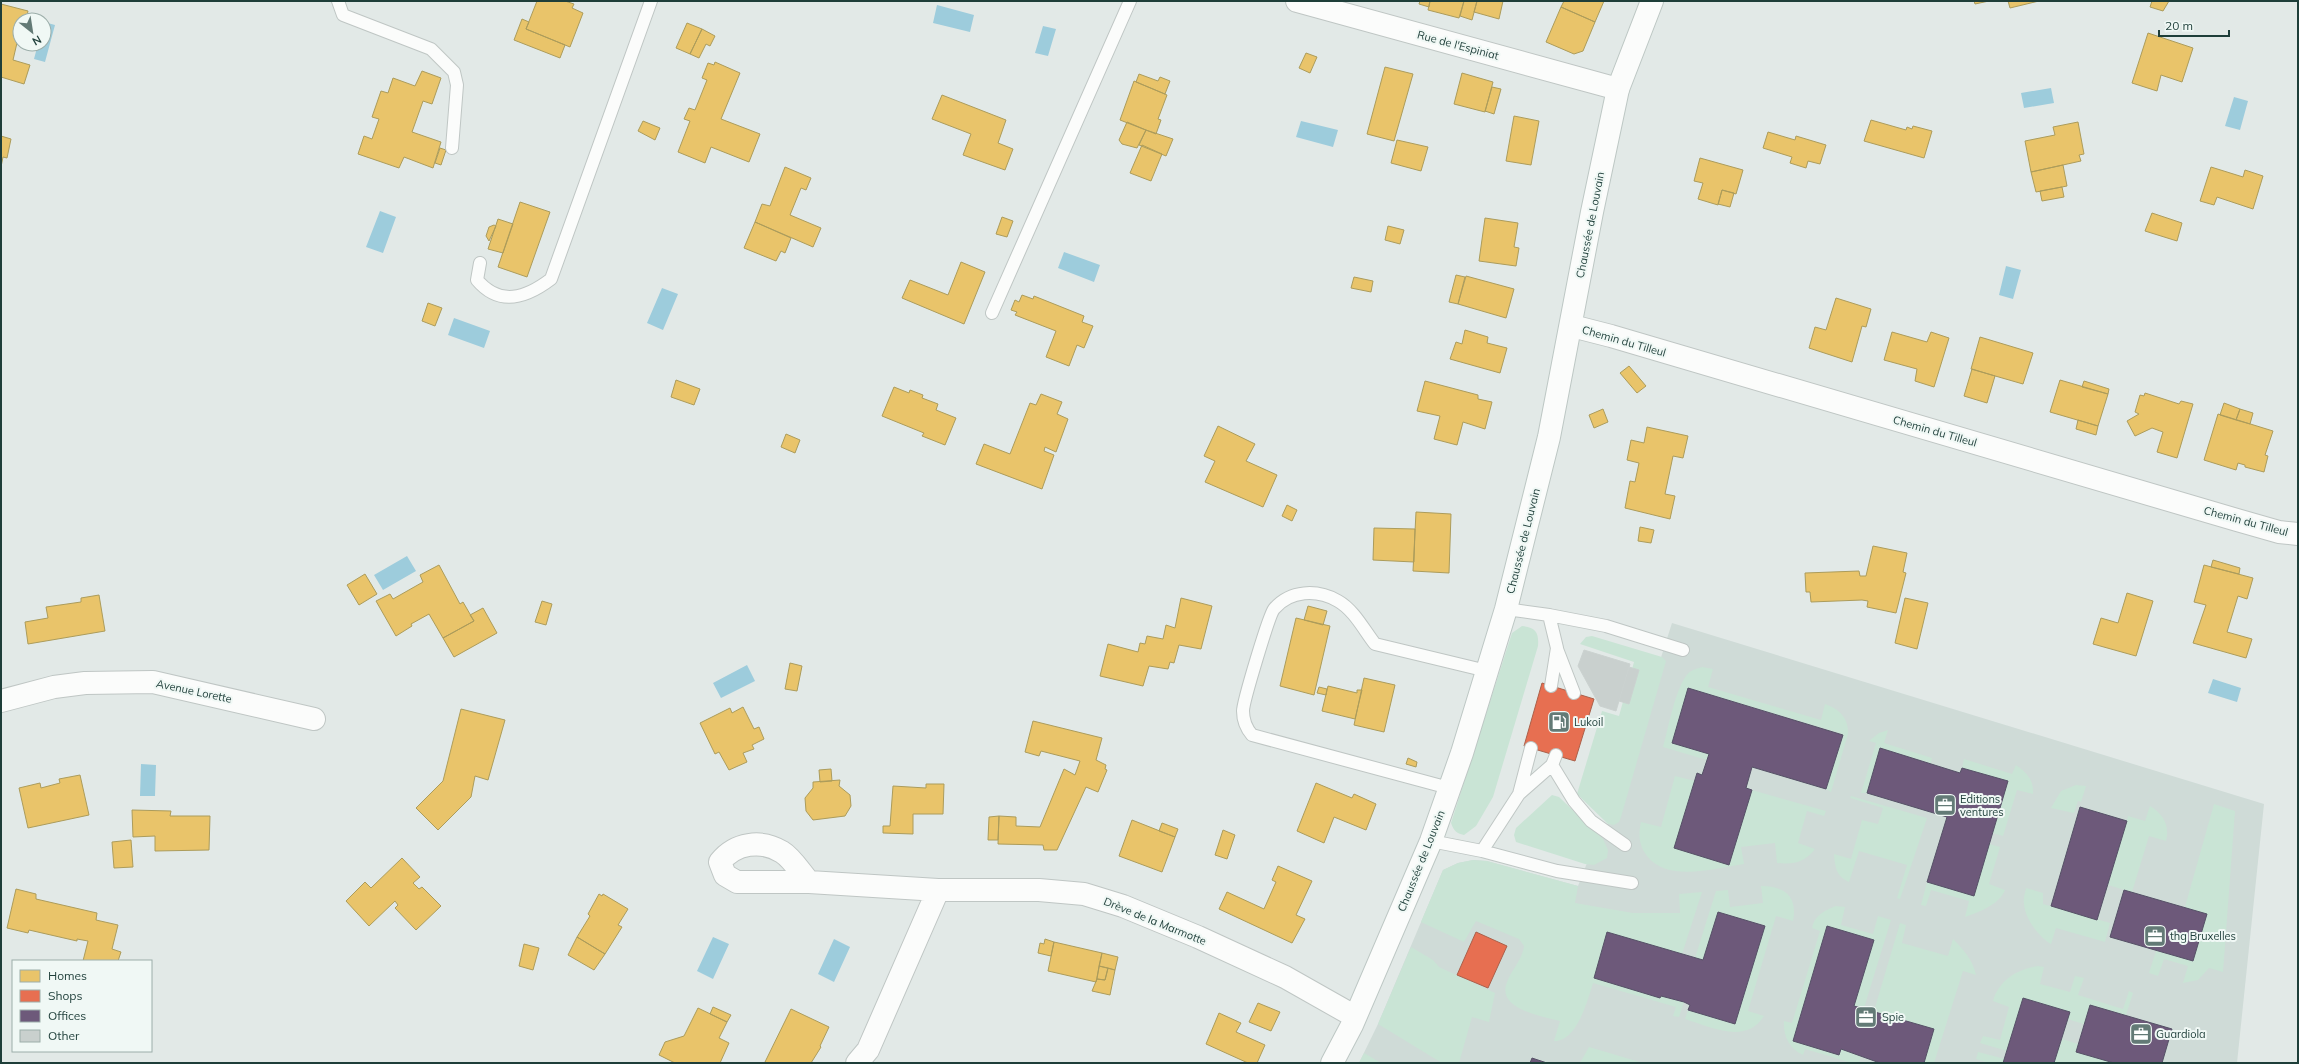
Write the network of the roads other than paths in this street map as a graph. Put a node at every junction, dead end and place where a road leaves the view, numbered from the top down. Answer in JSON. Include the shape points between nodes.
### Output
{"nodes":[{"id":1,"x":338,"y":1,"type":"edge"},
{"id":2,"x":651,"y":1,"type":"edge"},
{"id":3,"x":1130,"y":1,"type":"edge"},
{"id":4,"x":1297,"y":1,"type":"edge"},
{"id":5,"x":1652,"y":1,"type":"edge"},
{"id":6,"x":1618,"y":88,"type":"junction"},
{"id":7,"x":452,"y":148,"type":"dead end"},
{"id":8,"x":480,"y":263,"type":"dead end"},
{"id":9,"x":992,"y":313,"type":"dead end"},
{"id":10,"x":1572,"y":326,"type":"junction"},
{"id":11,"x":2298,"y":534,"type":"edge"},
{"id":12,"x":1506,"y":609,"type":"junction"},
{"id":13,"x":1549,"y":615,"type":"junction"},
{"id":14,"x":1557,"y":648,"type":"junction"},
{"id":15,"x":1683,"y":650,"type":"dead end"},
{"id":16,"x":1487,"y":671,"type":"junction"},
{"id":17,"x":1551,"y":686,"type":"dead end"},
{"id":18,"x":1574,"y":692,"type":"dead end"},
{"id":19,"x":1,"y":701,"type":"edge"},
{"id":20,"x":314,"y":719,"type":"dead end"},
{"id":21,"x":1531,"y":748,"type":"dead end"},
{"id":22,"x":1449,"y":788,"type":"junction"},
{"id":23,"x":1519,"y":794,"type":"junction"},
{"id":24,"x":1431,"y":841,"type":"junction"},
{"id":25,"x":1625,"y":845,"type":"dead end"},
{"id":26,"x":1482,"y":851,"type":"junction"},
{"id":27,"x":809,"y":882,"type":"dead end"},
{"id":28,"x":1632,"y":883,"type":"dead end"},
{"id":29,"x":938,"y":890,"type":"junction"},
{"id":30,"x":1354,"y":1016,"type":"junction"},
{"id":31,"x":864,"y":1059,"type":"edge"},
{"id":32,"x":1332,"y":1063,"type":"edge"}],
"edges":[{"from":1,"to":7,"type":"lane","via":[[344,15],[431,49],[454,72],[457,85]]},
{"from":2,"to":8,"type":"lane","via":[[551,279],[526,295],[510,298],[484,288],[477,280]]},
{"from":3,"to":9,"type":"lane"},
{"from":4,"to":6,"type":"street","name":"Rue de l'Espiniat"},
{"from":5,"to":6,"type":"street","name":"Chaussée de Louvain"},
{"from":6,"to":10,"type":"street","name":"Chaussée de Louvain"},
{"from":10,"to":11,"type":"street","name":"Chemin du Tilleul","via":[[2237,520],[2279,532]]},
{"from":10,"to":12,"type":"street","name":"Chaussée de Louvain","via":[[1549,436]]},
{"from":12,"to":13,"type":"lane"},
{"from":12,"to":16,"type":"street","name":"Chaussée de Louvain"},
{"from":13,"to":14,"type":"lane"},
{"from":13,"to":15,"type":"lane","via":[[1606,626]]},
{"from":14,"to":17,"type":"lane"},
{"from":14,"to":18,"type":"lane"},
{"from":16,"to":22,"type":"street","name":"Chaussée de Louvain"},
{"from":16,"to":22,"type":"lane","via":[[1375,644],[1352,612],[1337,600],[1310,592],[1287,597],[1273,610],[1243,710],[1245,727],[1252,735]]},
{"from":19,"to":20,"type":"street","name":"Avenue Lorette","via":[[54,686],[153,682]]},
{"from":21,"to":23,"type":"lane"},
{"from":22,"to":24,"type":"street","name":"Chaussée de Louvain"},
{"from":23,"to":25,"type":"lane","via":[[1554,760],[1574,801],[1591,821]]},
{"from":23,"to":26,"type":"lane"},
{"from":24,"to":26,"type":"lane"},
{"from":24,"to":30,"type":"street","name":"Chaussée de Louvain"},
{"from":26,"to":28,"type":"lane","via":[[1557,871]]},
{"from":27,"to":29,"type":"street","name":"Drève de la Marmotte"},
{"from":29,"to":30,"type":"street","name":"Drève de la Marmotte","via":[[1039,890],[1084,894],[1122,906],[1285,977]]},
{"from":29,"to":31,"type":"street"},
{"from":30,"to":32,"type":"street","name":"Chaussée de Louvain"}]}
